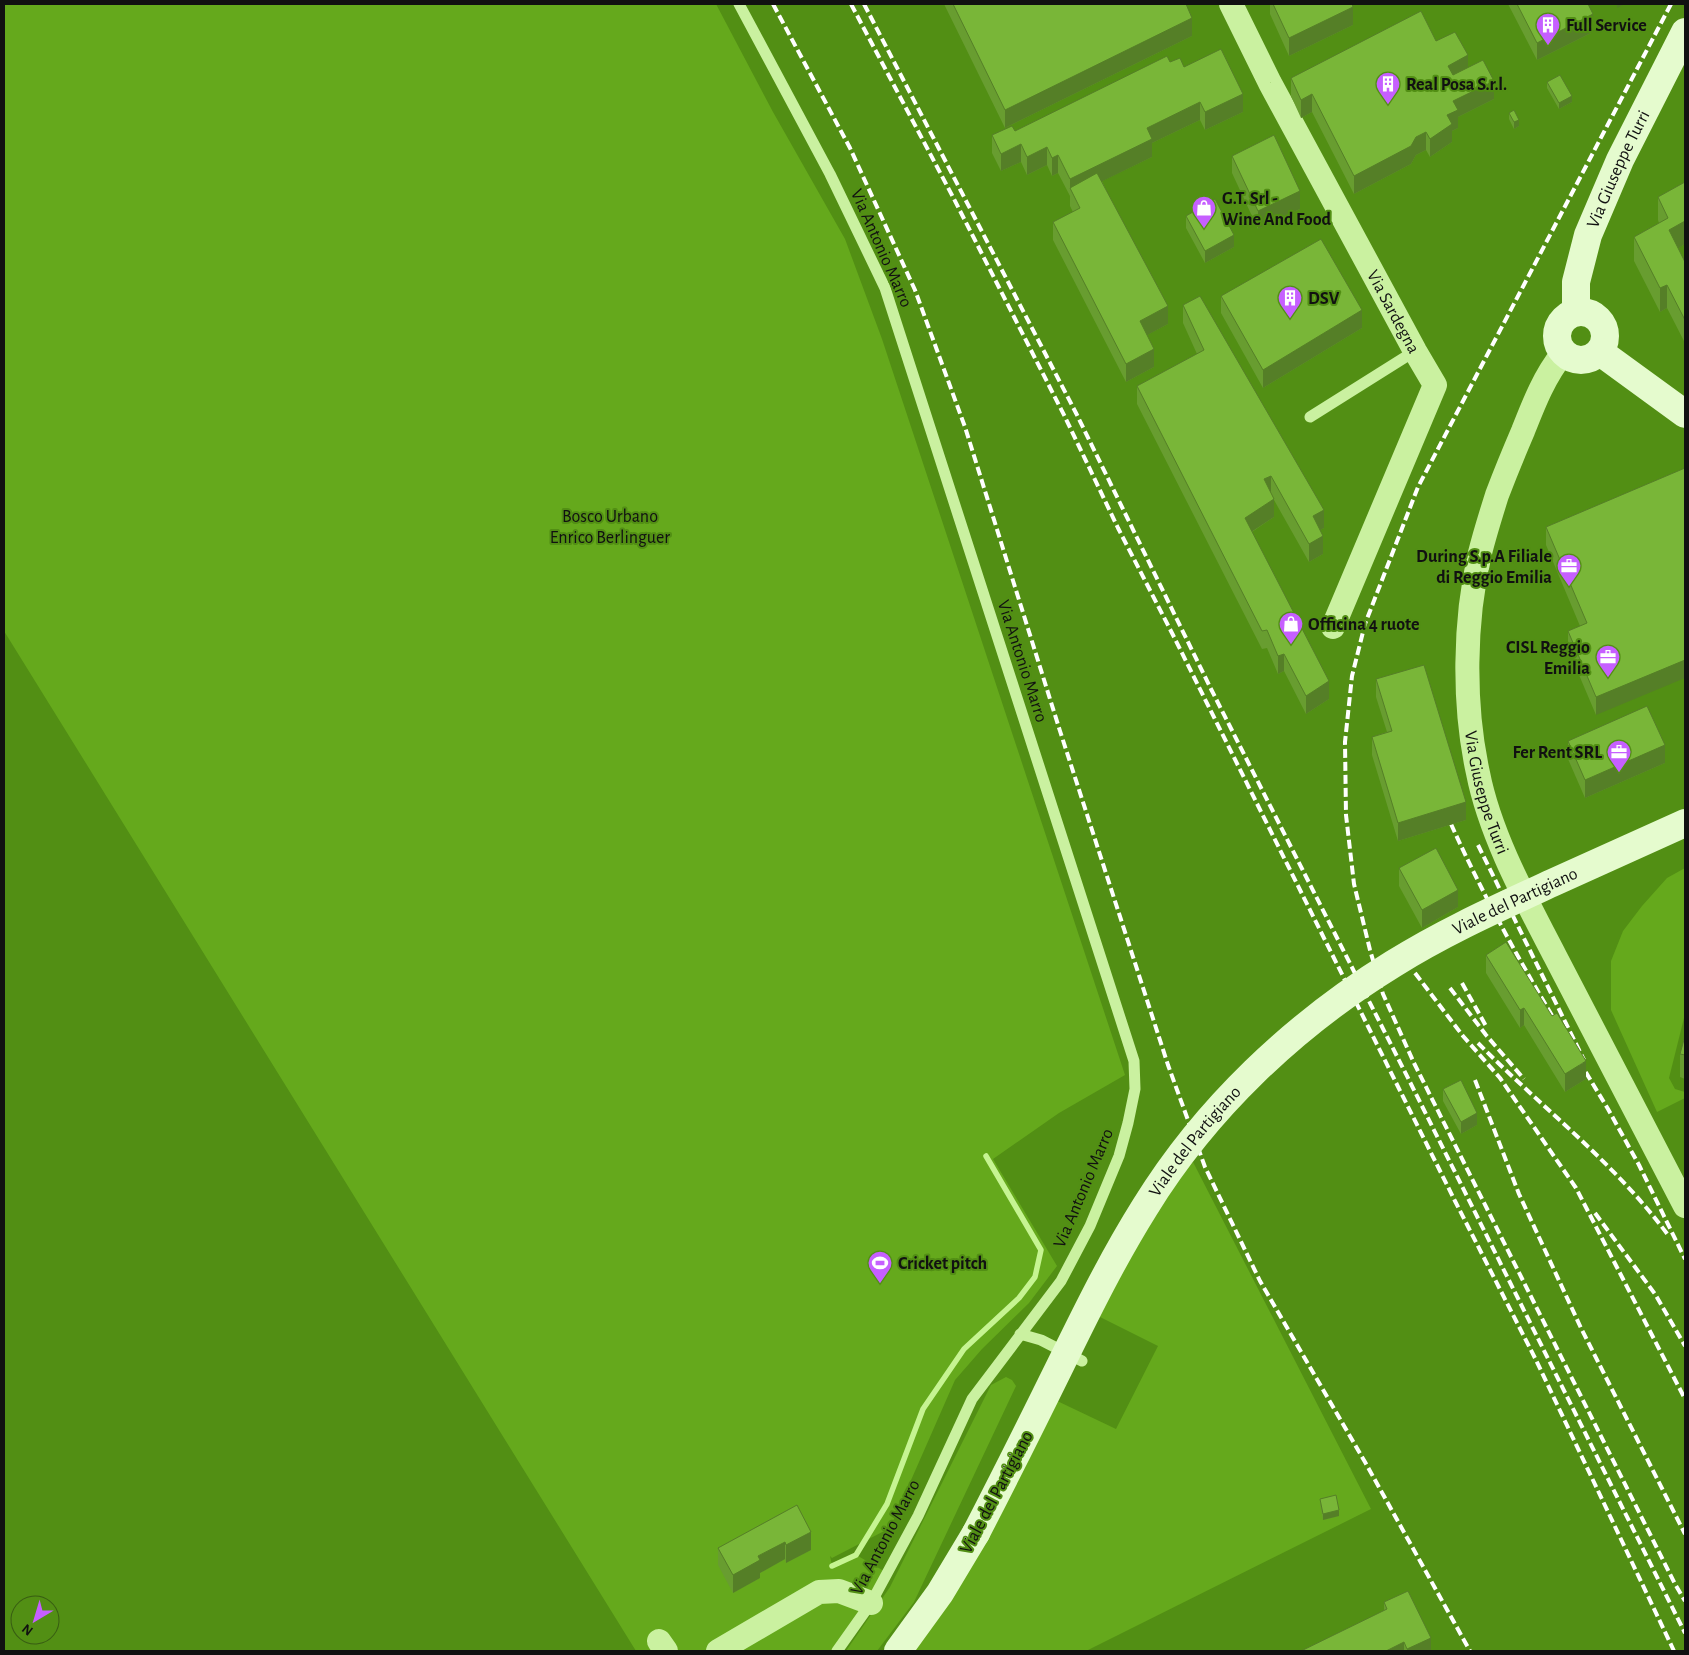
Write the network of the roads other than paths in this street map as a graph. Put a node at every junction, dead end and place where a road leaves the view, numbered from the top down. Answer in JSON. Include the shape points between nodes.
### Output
{"nodes":[{"id":1,"x":739,"y":4,"type":"edge"},
{"id":2,"x":1231,"y":4,"type":"edge"},
{"id":3,"x":1685,"y":32,"type":"edge"},
{"id":4,"x":1576,"y":312,"type":"junction"},
{"id":5,"x":1415,"y":351,"type":"junction"},
{"id":6,"x":1600,"y":352,"type":"junction"},
{"id":7,"x":1562,"y":353,"type":"junction"},
{"id":8,"x":1685,"y":414,"type":"edge"},
{"id":9,"x":1310,"y":417,"type":"dead end"},
{"id":10,"x":1333,"y":627,"type":"dead end"},
{"id":11,"x":1685,"y":823,"type":"edge"},
{"id":12,"x":1685,"y":1206,"type":"edge"},
{"id":13,"x":1020,"y":1334,"type":"junction"},
{"id":14,"x":1082,"y":1361,"type":"dead end"},
{"id":15,"x":871,"y":1603,"type":"junction"},
{"id":16,"x":718,"y":1651,"type":"edge"},
{"id":17,"x":837,"y":1651,"type":"edge"},
{"id":18,"x":898,"y":1651,"type":"edge"}],
"edges":[{"from":1,"to":13,"type":"lane","name":"Via Antonio Marro","via":[[830,174],[885,288],[1134,1061],[1135,1089],[1128,1123],[1106,1188],[1061,1281]]},
{"from":2,"to":5,"type":"street","name":"Via Sardegna","via":[[1270,83]]},
{"from":3,"to":4,"type":"main road","name":"Via Giuseppe Turri","via":[[1620,160],[1588,235],[1576,282]]},
{"from":4,"to":6,"type":"main road","via":[[1589,313],[1601,323],[1605,338]]},
{"from":4,"to":7,"type":"main road","via":[[1566,317],[1557,330],[1556,338]]},
{"from":5,"to":9,"type":"lane"},
{"from":5,"to":10,"type":"street","name":"Via Sardegna","via":[[1435,385]]},
{"from":6,"to":7,"type":"main road","via":[[1593,358],[1577,361]]},
{"from":6,"to":8,"type":"main road"},
{"from":7,"to":12,"type":"street","name":"Via Giuseppe Turri","via":[[1538,392],[1486,528],[1471,612],[1468,662],[1473,747],[1492,822],[1519,882]]},
{"from":11,"to":18,"type":"main road","name":"Viale del Partigiano","bridge":true,"via":[[1497,908],[1392,964],[1299,1031],[1258,1068],[1187,1147],[1146,1206],[1108,1270],[976,1533],[940,1594]]},
{"from":13,"to":14,"type":"lane","via":[[1041,1340]]},
{"from":13,"to":15,"type":"lane","name":"Via Antonio Marro","via":[[972,1399],[918,1516]]},
{"from":15,"to":16,"type":"street","via":[[838,1591],[819,1592]]},
{"from":15,"to":17,"type":"lane","name":"Via Antonio Marro"}]}
